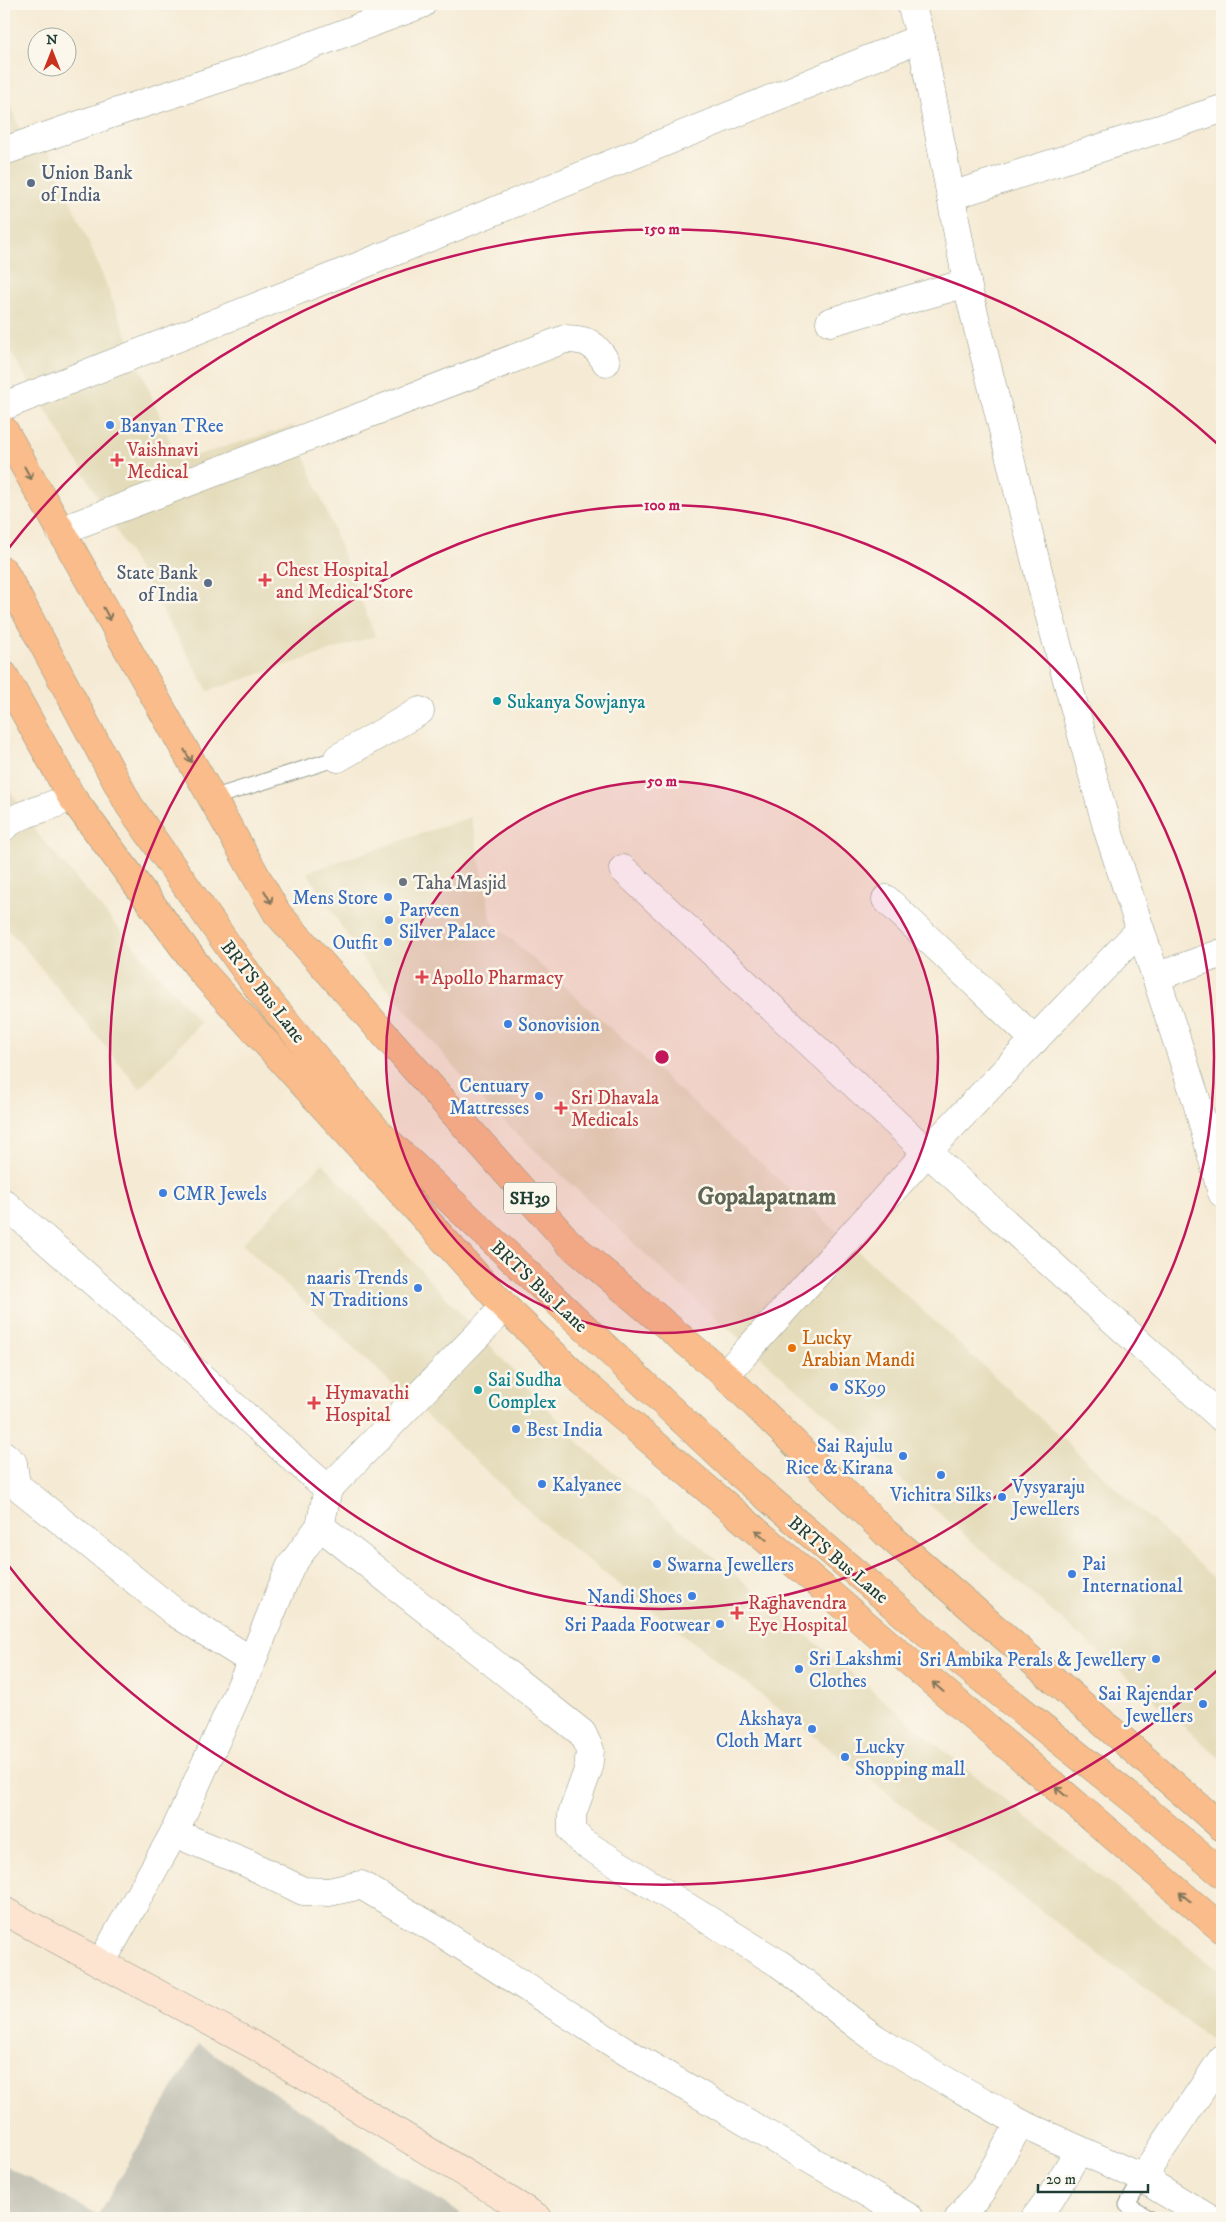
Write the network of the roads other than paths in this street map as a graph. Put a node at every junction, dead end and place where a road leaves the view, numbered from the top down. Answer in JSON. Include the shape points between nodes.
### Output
{"nodes":[{"id":1,"x":422,"y":4,"type":"edge"},
{"id":2,"x":910,"y":4,"type":"edge"},
{"id":3,"x":921,"y":38,"type":"junction"},
{"id":4,"x":1222,"y":109,"type":"edge"},
{"id":5,"x":4,"y":151,"type":"edge"},
{"id":6,"x":951,"y":196,"type":"junction"},
{"id":7,"x":967,"y":283,"type":"junction"},
{"id":8,"x":830,"y":322,"type":"dead end"},
{"id":9,"x":606,"y":362,"type":"dead end"},
{"id":10,"x":4,"y":406,"type":"edge"},
{"id":11,"x":4,"y":430,"type":"edge"},
{"id":12,"x":60,"y":530,"type":"junction"},
{"id":13,"x":4,"y":571,"type":"edge"},
{"id":14,"x":4,"y":675,"type":"edge"},
{"id":15,"x":420,"y":711,"type":"dead end"},
{"id":16,"x":338,"y":758,"type":"joint"},
{"id":17,"x":71,"y":796,"type":"junction"},
{"id":18,"x":212,"y":798,"type":"junction"},
{"id":19,"x":4,"y":827,"type":"edge"},
{"id":20,"x":623,"y":868,"type":"dead end"},
{"id":21,"x":886,"y":899,"type":"dead end"},
{"id":22,"x":1140,"y":930,"type":"junction"},
{"id":23,"x":1222,"y":953,"type":"edge"},
{"id":24,"x":1156,"y":977,"type":"junction"},
{"id":25,"x":1035,"y":1040,"type":"junction"},
{"id":26,"x":927,"y":1152,"type":"junction"},
{"id":27,"x":1222,"y":1193,"type":"edge"},
{"id":28,"x":4,"y":1202,"type":"edge"},
{"id":29,"x":505,"y":1307,"type":"junction"},
{"id":30,"x":725,"y":1375,"type":"junction"},
{"id":31,"x":1222,"y":1418,"type":"edge"},
{"id":32,"x":4,"y":1455,"type":"edge"},
{"id":33,"x":328,"y":1489,"type":"junction"},
{"id":34,"x":320,"y":1526,"type":"junction"},
{"id":35,"x":252,"y":1661,"type":"junction"},
{"id":36,"x":1222,"y":1828,"type":"edge"},
{"id":37,"x":174,"y":1833,"type":"junction"},
{"id":38,"x":1222,"y":1874,"type":"edge"},
{"id":39,"x":4,"y":1911,"type":"edge"},
{"id":40,"x":1222,"y":1929,"type":"edge"},
{"id":41,"x":101,"y":1963,"type":"junction"},
{"id":42,"x":1222,"y":2059,"type":"edge"},
{"id":43,"x":1020,"y":2123,"type":"junction"},
{"id":44,"x":1079,"y":2150,"type":"junction"},
{"id":45,"x":1142,"y":2178,"type":"junction"},
{"id":46,"x":538,"y":2218,"type":"edge"},
{"id":47,"x":910,"y":2218,"type":"edge"},
{"id":48,"x":959,"y":2218,"type":"edge"},
{"id":49,"x":1035,"y":2218,"type":"edge"},
{"id":50,"x":1149,"y":2218,"type":"edge"},
{"id":51,"x":1208,"y":2218,"type":"edge"}],
"edges":[{"from":1,"to":5,"type":"street","via":[[243,71]]},
{"from":2,"to":3,"type":"street"},
{"from":3,"to":6,"type":"street"},
{"from":3,"to":10,"type":"street"},
{"from":4,"to":6,"type":"street"},
{"from":6,"to":7,"type":"street"},
{"from":7,"to":8,"type":"street"},
{"from":7,"to":22,"type":"street","via":[[1051,618],[1108,831]]},
{"from":9,"to":12,"type":"street","via":[[597,348],[587,342],[565,339]]},
{"from":11,"to":12,"type":"main road","number":"SH39","one_way":true},
{"from":12,"to":18,"type":"main road","number":"SH39","one_way":true},
{"from":13,"to":38,"type":"main road","name":"BRTS Bus Lane","via":[[129,805],[260,991],[378,1132],[733,1468],[946,1650]]},
{"from":14,"to":17,"type":"main road"},
{"from":15,"to":16,"type":"street"},
{"from":16,"to":18,"type":"lane"},
{"from":17,"to":19,"type":"street","via":[[59,804],[14,818]]},
{"from":17,"to":29,"type":"main road","via":[[202,972]]},
{"from":18,"to":30,"type":"main road","number":"SH39","one_way":true,"via":[[277,912],[569,1243]]},
{"from":20,"to":26,"type":"street"},
{"from":21,"to":25,"type":"street"},
{"from":22,"to":24,"type":"street"},
{"from":22,"to":25,"type":"street"},
{"from":23,"to":24,"type":"street"},
{"from":24,"to":27,"type":"street","via":[[1196,1099]]},
{"from":25,"to":26,"type":"street"},
{"from":26,"to":30,"type":"street"},
{"from":26,"to":31,"type":"street"},
{"from":28,"to":33,"type":"street"},
{"from":29,"to":33,"type":"street"},
{"from":40,"to":29,"type":"main road","one_way":true,"via":[[582,1382]]},
{"from":30,"to":36,"type":"main road","number":"SH39","via":[[886,1533]]},
{"from":32,"to":35,"type":"street","via":[[14,1463],[16,1485],[178,1614]]},
{"from":33,"to":34,"type":"street"},
{"from":34,"to":35,"type":"street","via":[[290,1567]]},
{"from":34,"to":43,"type":"street","via":[[582,1733],[590,1750],[588,1770],[572,1814],[572,1831],[582,1842],[778,1963],[879,2041]]},
{"from":35,"to":37,"type":"street"},
{"from":37,"to":41,"type":"street"},
{"from":37,"to":47,"type":"street","via":[[303,1890],[328,1892],[361,1885],[444,1934],[630,2054]]},
{"from":39,"to":41,"type":"main road"},
{"from":41,"to":46,"type":"main road","via":[[260,2048]]},
{"from":42,"to":45,"type":"street"},
{"from":43,"to":44,"type":"street"},
{"from":43,"to":48,"type":"street","via":[[982,2190]]},
{"from":44,"to":45,"type":"street"},
{"from":44,"to":49,"type":"street"},
{"from":45,"to":50,"type":"lane","via":[[1128,2205]]},
{"from":45,"to":51,"type":"street"}]}
